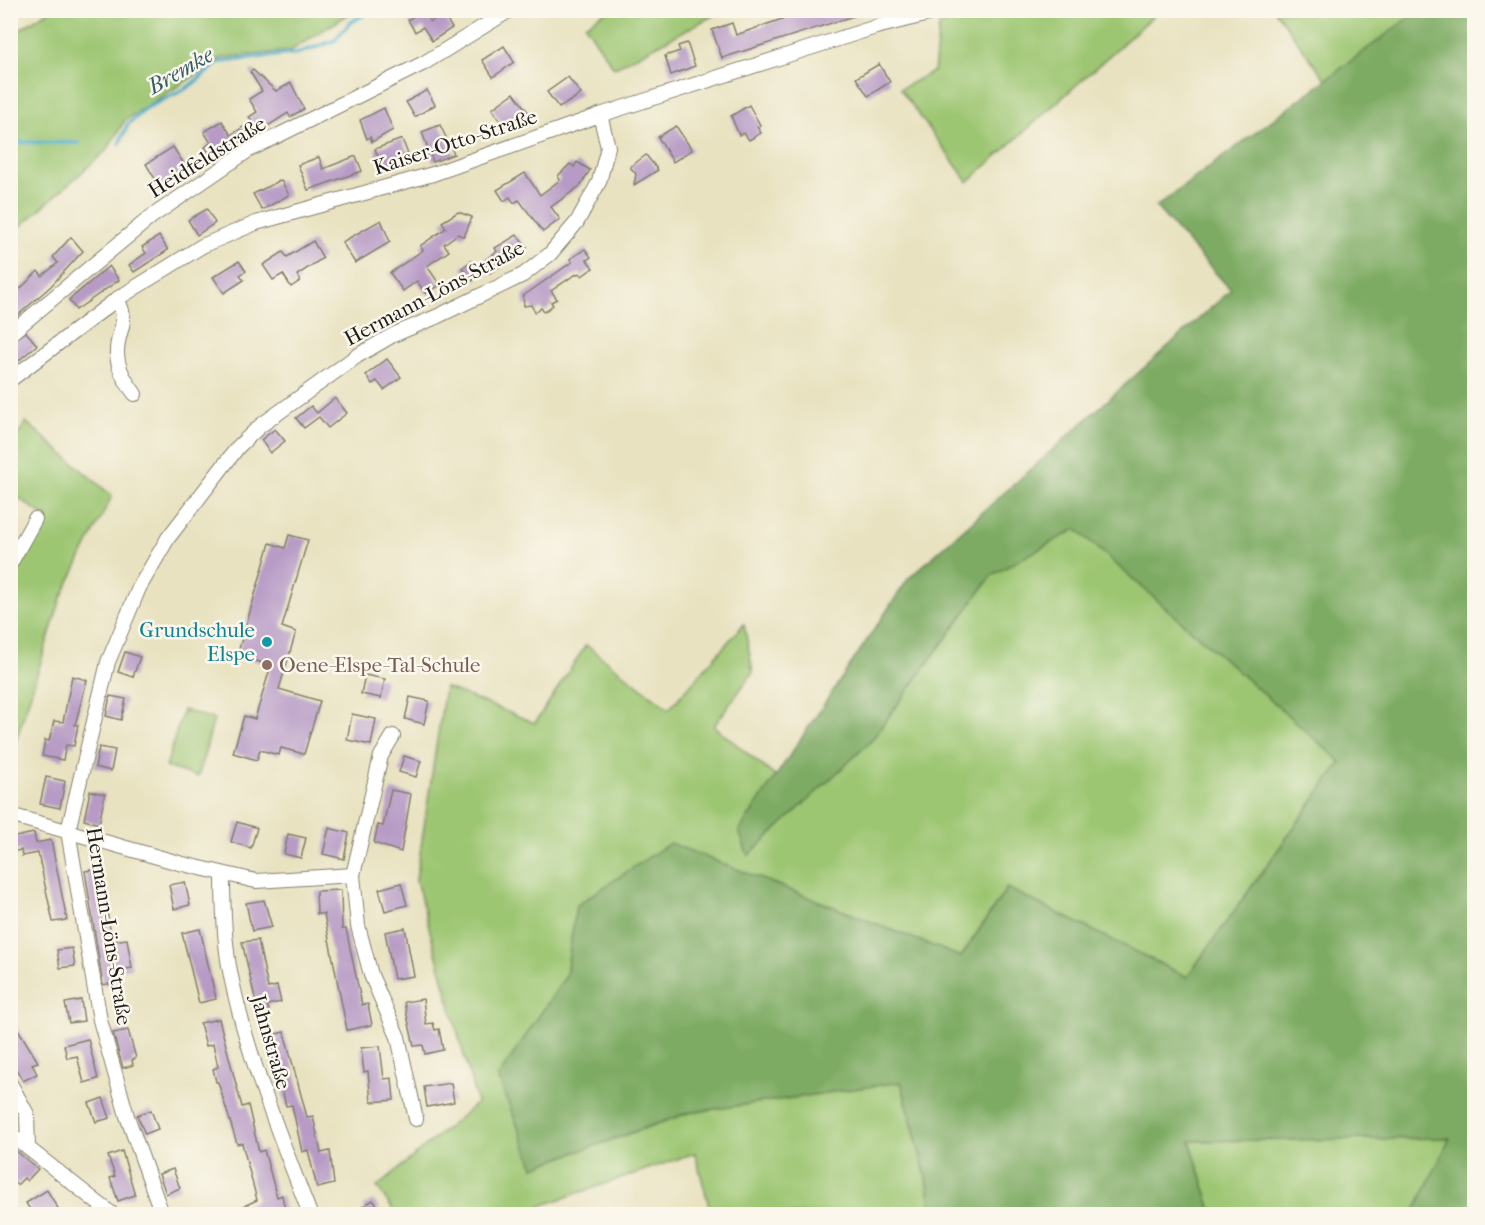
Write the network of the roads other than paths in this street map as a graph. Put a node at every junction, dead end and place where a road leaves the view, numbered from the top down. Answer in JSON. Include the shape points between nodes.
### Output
{"nodes":[{"id":1,"x":510,"y":10,"type":"edge"},
{"id":2,"x":945,"y":10,"type":"edge"},
{"id":3,"x":600,"y":115,"type":"junction"},
{"id":4,"x":117,"y":299,"type":"junction"},
{"id":5,"x":10,"y":334,"type":"edge"},
{"id":6,"x":10,"y":380,"type":"edge"},
{"id":7,"x":135,"y":394,"type":"dead end"},
{"id":8,"x":35,"y":519,"type":"dead end"},
{"id":9,"x":10,"y":564,"type":"edge"},
{"id":10,"x":393,"y":736,"type":"dead end"},
{"id":11,"x":10,"y":815,"type":"edge"},
{"id":12,"x":68,"y":831,"type":"junction"},
{"id":13,"x":223,"y":874,"type":"junction"},
{"id":14,"x":353,"y":875,"type":"junction"},
{"id":15,"x":10,"y":1083,"type":"edge"},
{"id":16,"x":416,"y":1119,"type":"dead end"},
{"id":17,"x":10,"y":1134,"type":"edge"},
{"id":18,"x":28,"y":1147,"type":"junction"},
{"id":19,"x":112,"y":1215,"type":"edge"},
{"id":20,"x":162,"y":1215,"type":"edge"},
{"id":21,"x":310,"y":1215,"type":"edge"}],
"edges":[{"from":1,"to":5,"type":"street","name":"Heidfeldstraße","via":[[424,63],[249,150],[152,217]]},
{"from":2,"to":3,"type":"street","name":"Kaiser-Otto-Straße","via":[[876,27]]},
{"from":3,"to":4,"type":"street","name":"Kaiser-Otto-Straße","via":[[433,174],[256,224],[202,246]]},
{"from":3,"to":12,"type":"street","name":"Hermann-Löns-Straße","via":[[608,147],[599,182],[577,222],[550,254],[524,275],[393,335],[357,356],[260,426],[238,447],[168,538],[139,588],[108,662]]},
{"from":4,"to":6,"type":"street","name":"Kaiser-Otto-Straße"},
{"from":4,"to":7,"type":"street","via":[[125,318],[117,347],[118,362]]},
{"from":8,"to":9,"type":"street"},
{"from":10,"to":14,"type":"street","via":[[381,756]]},
{"from":11,"to":12,"type":"street"},
{"from":12,"to":13,"type":"street"},
{"from":12,"to":20,"type":"street","name":"Hermann-Löns-Straße","via":[[100,1020],[127,1116]]},
{"from":13,"to":14,"type":"street","via":[[256,881]]},
{"from":13,"to":21,"type":"street","name":"Jahnstraße","via":[[229,964],[240,1016],[265,1097]]},
{"from":14,"to":16,"type":"street","via":[[358,926],[371,975],[398,1037]]},
{"from":15,"to":18,"type":"street","via":[[27,1114]]},
{"from":17,"to":18,"type":"street"},
{"from":18,"to":19,"type":"street"}]}
